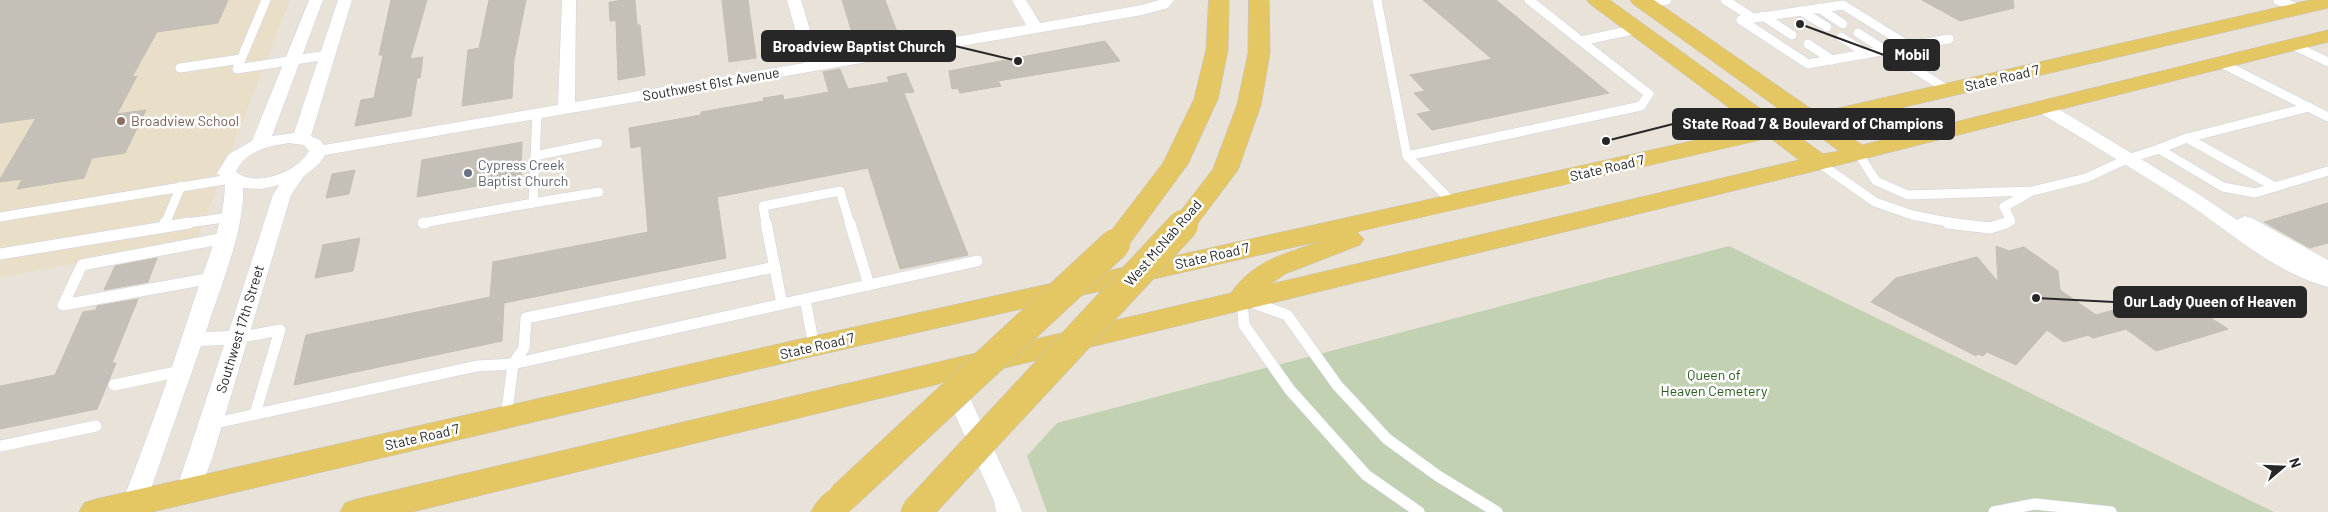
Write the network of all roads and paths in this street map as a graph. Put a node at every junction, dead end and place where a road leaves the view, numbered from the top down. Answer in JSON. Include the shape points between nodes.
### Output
{"nodes":[{"id":1,"x":266,"y":0,"type":"edge"},
{"id":2,"x":316,"y":0,"type":"edge"},
{"id":3,"x":345,"y":0,"type":"edge"},
{"id":4,"x":569,"y":0,"type":"edge"},
{"id":5,"x":794,"y":0,"type":"edge"},
{"id":6,"x":1019,"y":0,"type":"edge"},
{"id":7,"x":1219,"y":0,"type":"edge"},
{"id":8,"x":1377,"y":0,"type":"edge"},
{"id":9,"x":1529,"y":0,"type":"edge"},
{"id":10,"x":1597,"y":0,"type":"edge"},
{"id":11,"x":1724,"y":0,"type":"edge"},
{"id":12,"x":2278,"y":0,"type":"edge"},
{"id":13,"x":1651,"y":1,"type":"edge"},
{"id":14,"x":1165,"y":2,"type":"edge"},
{"id":15,"x":1261,"y":2,"type":"edge"},
{"id":16,"x":2328,"y":2,"type":"edge"},
{"id":17,"x":1819,"y":8,"type":"junction"},
{"id":18,"x":2299,"y":9,"type":"junction"},
{"id":19,"x":1801,"y":11,"type":"junction"},
{"id":20,"x":1763,"y":16,"type":"junction"},
{"id":21,"x":1752,"y":18,"type":"junction"},
{"id":22,"x":1843,"y":24,"type":"dead end"},
{"id":23,"x":1827,"y":27,"type":"dead end"},
{"id":24,"x":1035,"y":28,"type":"junction"},
{"id":25,"x":1637,"y":29,"type":"junction"},
{"id":26,"x":1858,"y":33,"type":"dead end"},
{"id":27,"x":1792,"y":35,"type":"dead end"},
{"id":28,"x":2328,"y":36,"type":"edge"},
{"id":29,"x":1841,"y":37,"type":"dead end"},
{"id":30,"x":1949,"y":39,"type":"dead end"},
{"id":31,"x":1581,"y":41,"type":"junction"},
{"id":32,"x":1808,"y":44,"type":"dead end"},
{"id":33,"x":2292,"y":45,"type":"junction"},
{"id":34,"x":1909,"y":46,"type":"junction"},
{"id":35,"x":1885,"y":50,"type":"junction"},
{"id":36,"x":1867,"y":54,"type":"junction"},
{"id":37,"x":327,"y":55,"type":"junction"},
{"id":38,"x":241,"y":59,"type":"junction"},
{"id":39,"x":293,"y":60,"type":"junction"},
{"id":40,"x":1832,"y":60,"type":"junction"},
{"id":41,"x":2328,"y":62,"type":"edge"},
{"id":42,"x":2221,"y":63,"type":"junction"},
{"id":43,"x":813,"y":67,"type":"junction"},
{"id":44,"x":180,"y":68,"type":"dead end"},
{"id":45,"x":1948,"y":90,"type":"junction"},
{"id":46,"x":2043,"y":107,"type":"junction"},
{"id":47,"x":2309,"y":107,"type":"junction"},
{"id":48,"x":566,"y":109,"type":"junction"},
{"id":49,"x":537,"y":114,"type":"junction"},
{"id":50,"x":2328,"y":116,"type":"edge"},
{"id":51,"x":1813,"y":121,"type":"junction"},
{"id":52,"x":1775,"y":130,"type":"junction"},
{"id":53,"x":2187,"y":138,"type":"junction"},
{"id":54,"x":301,"y":139,"type":"junction"},
{"id":55,"x":598,"y":143,"type":"dead end"},
{"id":56,"x":260,"y":144,"type":"junction"},
{"id":57,"x":318,"y":150,"type":"junction"},
{"id":58,"x":2159,"y":150,"type":"junction"},
{"id":59,"x":1858,"y":154,"type":"junction"},
{"id":60,"x":535,"y":156,"type":"junction"},
{"id":61,"x":1407,"y":156,"type":"junction"},
{"id":62,"x":2126,"y":160,"type":"junction"},
{"id":63,"x":1819,"y":163,"type":"junction"},
{"id":64,"x":298,"y":171,"type":"junction"},
{"id":65,"x":2328,"y":172,"type":"edge"},
{"id":66,"x":232,"y":180,"type":"junction"},
{"id":67,"x":181,"y":186,"type":"junction"},
{"id":68,"x":2275,"y":187,"type":"junction"},
{"id":69,"x":2033,"y":191,"type":"junction"},
{"id":70,"x":599,"y":192,"type":"dead end"},
{"id":71,"x":2193,"y":199,"type":"junction"},
{"id":72,"x":1448,"y":203,"type":"junction"},
{"id":73,"x":533,"y":204,"type":"junction"},
{"id":74,"x":0,"y":217,"type":"edge"},
{"id":75,"x":231,"y":217,"type":"junction"},
{"id":76,"x":423,"y":223,"type":"dead end"},
{"id":77,"x":164,"y":226,"type":"junction"},
{"id":78,"x":225,"y":238,"type":"junction"},
{"id":79,"x":0,"y":254,"type":"edge"},
{"id":80,"x":977,"y":261,"type":"dead end"},
{"id":81,"x":775,"y":266,"type":"junction"},
{"id":82,"x":2328,"y":268,"type":"edge"},
{"id":83,"x":212,"y":278,"type":"junction"},
{"id":84,"x":2328,"y":281,"type":"edge"},
{"id":85,"x":869,"y":286,"type":"junction"},
{"id":86,"x":805,"y":299,"type":"junction"},
{"id":87,"x":1242,"y":299,"type":"junction"},
{"id":88,"x":782,"y":304,"type":"junction"},
{"id":89,"x":237,"y":338,"type":"junction"},
{"id":90,"x":193,"y":339,"type":"junction"},
{"id":91,"x":814,"y":346,"type":"junction"},
{"id":92,"x":513,"y":364,"type":"junction"},
{"id":93,"x":946,"y":370,"type":"junction"},
{"id":94,"x":182,"y":371,"type":"junction"},
{"id":95,"x":114,"y":384,"type":"dead end"},
{"id":96,"x":255,"y":414,"type":"junction"},
{"id":97,"x":506,"y":418,"type":"junction"},
{"id":98,"x":211,"y":424,"type":"junction"},
{"id":99,"x":96,"y":426,"type":"dead end"},
{"id":100,"x":0,"y":446,"type":"edge"},
{"id":101,"x":184,"y":501,"type":"edge"},
{"id":102,"x":835,"y":505,"type":"edge"},
{"id":103,"x":132,"y":508,"type":"edge"},
{"id":104,"x":374,"y":510,"type":"edge"},
{"id":105,"x":1491,"y":511,"type":"edge"},
{"id":106,"x":96,"y":512,"type":"edge"},
{"id":107,"x":916,"y":512,"type":"edge"},
{"id":108,"x":1009,"y":512,"type":"edge"},
{"id":109,"x":1420,"y":512,"type":"edge"},
{"id":110,"x":1994,"y":512,"type":"edge"},
{"id":111,"x":2110,"y":512,"type":"edge"}],
"edges":[{"from":1,"to":38,"type":"lane"},
{"from":2,"to":39,"type":"street"},
{"from":3,"to":37,"type":"street"},
{"from":4,"to":48,"type":"street"},
{"from":5,"to":43,"type":"street"},
{"from":6,"to":24,"type":"street"},
{"from":7,"to":102,"type":"main road","bridge":true,"via":[[1218,50],[1206,99],[1175,164],[1115,244]]},
{"from":8,"to":61,"type":"lane"},
{"from":9,"to":31,"type":"lane"},
{"from":10,"to":25,"type":"main road"},
{"from":11,"to":21,"type":"lane"},
{"from":12,"to":18,"type":"lane"},
{"from":13,"to":51,"type":"main road"},
{"from":14,"to":24,"type":"street","name":"Southwest 61st Avenue","via":[[1142,10]]},
{"from":15,"to":107,"type":"main road","name":"West McNab Road","bridge":true,"via":[[1259,53],[1249,105],[1224,170],[1182,225]]},
{"from":16,"to":18,"type":"main road","name":"State Road 7"},
{"from":17,"to":19,"type":"lane"},
{"from":17,"to":22,"type":"lane"},
{"from":17,"to":34,"type":"lane","via":[[1843,5]]},
{"from":18,"to":45,"type":"main road","name":"State Road 7"},
{"from":19,"to":20,"type":"lane"},
{"from":19,"to":23,"type":"lane"},
{"from":20,"to":21,"type":"lane"},
{"from":20,"to":27,"type":"lane"},
{"from":21,"to":40,"type":"lane","via":[[1741,20],[1808,64]]},
{"from":24,"to":43,"type":"street","name":"Southwest 61st Avenue"},
{"from":25,"to":31,"type":"lane"},
{"from":25,"to":52,"type":"main road"},
{"from":26,"to":35,"type":"lane"},
{"from":28,"to":33,"type":"main road"},
{"from":29,"to":36,"type":"lane"},
{"from":30,"to":34,"type":"lane"},
{"from":31,"to":61,"type":"lane","via":[[1649,94],[1642,106]]},
{"from":32,"to":40,"type":"lane"},
{"from":33,"to":41,"type":"lane"},
{"from":33,"to":42,"type":"main road"},
{"from":34,"to":35,"type":"lane"},
{"from":35,"to":36,"type":"lane"},
{"from":35,"to":45,"type":"lane"},
{"from":36,"to":40,"type":"lane"},
{"from":37,"to":39,"type":"lane"},
{"from":37,"to":54,"type":"street"},
{"from":38,"to":39,"type":"lane","via":[[237,69]]},
{"from":38,"to":44,"type":"lane"},
{"from":39,"to":56,"type":"street"},
{"from":42,"to":46,"type":"main road"},
{"from":42,"to":47,"type":"lane"},
{"from":43,"to":48,"type":"street","name":"Southwest 61st Avenue"},
{"from":45,"to":51,"type":"main road","name":"State Road 7"},
{"from":46,"to":59,"type":"main road"},
{"from":46,"to":62,"type":"street"},
{"from":47,"to":50,"type":"lane"},
{"from":47,"to":53,"type":"lane"},
{"from":48,"to":49,"type":"street","name":"Southwest 61st Avenue"},
{"from":49,"to":57,"type":"street","name":"Southwest 61st Avenue"},
{"from":49,"to":60,"type":"lane"},
{"from":51,"to":52,"type":"main road","name":"State Road 7"},
{"from":51,"to":59,"type":"main road"},
{"from":52,"to":63,"type":"main road"},
{"from":52,"to":72,"type":"main road","name":"State Road 7"},
{"from":53,"to":58,"type":"lane"},
{"from":53,"to":68,"type":"lane"},
{"from":54,"to":56,"type":"street"},
{"from":54,"to":57,"type":"street","via":[[316,145]]},
{"from":55,"to":60,"type":"lane"},
{"from":56,"to":66,"type":"street","via":[[234,158],[226,173]]},
{"from":57,"to":64,"type":"street","via":[[313,161]]},
{"from":58,"to":62,"type":"lane"},
{"from":58,"to":68,"type":"lane","via":[[2223,187],[2255,193]]},
{"from":59,"to":63,"type":"main road"},
{"from":59,"to":69,"type":"lane","via":[[1876,181],[1908,195]]},
{"from":60,"to":73,"type":"lane"},
{"from":61,"to":72,"type":"lane"},
{"from":62,"to":69,"type":"lane","via":[[2086,178]]},
{"from":62,"to":71,"type":"street"},
{"from":63,"to":69,"type":"lane","via":[[1874,202],[1935,221],[1990,228],[2011,221],[2004,207]]},
{"from":63,"to":87,"type":"main road"},
{"from":64,"to":66,"type":"street","via":[[264,182],[245,184]]},
{"from":64,"to":89,"type":"street","name":"Southwest 17th Street","via":[[282,195]]},
{"from":65,"to":68,"type":"lane"},
{"from":66,"to":67,"type":"lane"},
{"from":66,"to":75,"type":"street","via":[[236,200]]},
{"from":67,"to":74,"type":"lane"},
{"from":67,"to":77,"type":"lane"},
{"from":70,"to":73,"type":"lane"},
{"from":71,"to":82,"type":"street","via":[[2209,204]]},
{"from":71,"to":84,"type":"street","via":[[2267,250]]},
{"from":72,"to":87,"type":"main road","via":[[1275,268],[1252,284]]},
{"from":72,"to":91,"type":"main road","name":"State Road 7"},
{"from":73,"to":76,"type":"lane"},
{"from":75,"to":77,"type":"lane"},
{"from":75,"to":78,"type":"street"},
{"from":77,"to":79,"type":"lane"},
{"from":78,"to":83,"type":"street"},
{"from":78,"to":83,"type":"lane","via":[[82,265],[63,305]]},
{"from":80,"to":85,"type":"lane"},
{"from":81,"to":85,"type":"lane","via":[[763,206],[840,191]]},
{"from":81,"to":88,"type":"lane"},
{"from":81,"to":92,"type":"lane","via":[[526,318],[524,348]]},
{"from":83,"to":90,"type":"street"},
{"from":85,"to":86,"type":"lane"},
{"from":86,"to":88,"type":"lane"},
{"from":86,"to":91,"type":"lane"},
{"from":87,"to":93,"type":"main road"},
{"from":87,"to":105,"type":"lane","via":[[1287,315],[1337,385],[1387,439]]},
{"from":87,"to":109,"type":"lane","via":[[1244,325],[1290,390],[1366,475]]},
{"from":88,"to":92,"type":"lane"},
{"from":89,"to":90,"type":"street"},
{"from":89,"to":96,"type":"lane","via":[[280,330]]},
{"from":89,"to":98,"type":"street","name":"Southwest 17th Street"},
{"from":90,"to":94,"type":"street"},
{"from":91,"to":97,"type":"main road","name":"State Road 7"},
{"from":92,"to":96,"type":"lane","via":[[477,366]]},
{"from":92,"to":97,"type":"lane"},
{"from":93,"to":104,"type":"main road"},
{"from":93,"to":108,"type":"street"},
{"from":94,"to":95,"type":"lane"},
{"from":94,"to":103,"type":"street"},
{"from":96,"to":98,"type":"lane"},
{"from":97,"to":101,"type":"main road","name":"State Road 7"},
{"from":98,"to":101,"type":"street","name":"Southwest 17th Street"},
{"from":99,"to":100,"type":"lane"},
{"from":101,"to":103,"type":"main road","name":"State Road 7"},
{"from":103,"to":106,"type":"main road","name":"State Road 7"},
{"from":110,"to":111,"type":"lane","via":[[2035,504]]}]}
